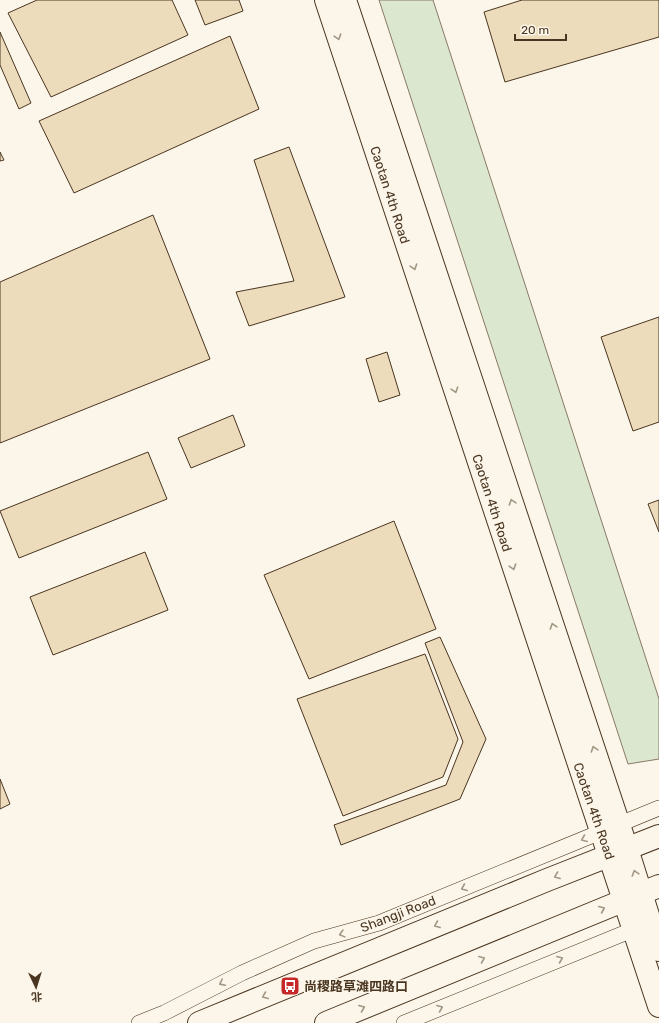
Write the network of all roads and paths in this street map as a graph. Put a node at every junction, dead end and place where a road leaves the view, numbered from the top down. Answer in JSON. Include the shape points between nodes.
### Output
{"nodes":[{"id":1,"x":326,"y":0,"type":"edge"},
{"id":2,"x":345,"y":0,"type":"edge"},
{"id":3,"x":659,"y":808,"type":"edge"},
{"id":4,"x":610,"y":828,"type":"junction"},
{"id":5,"x":659,"y":836,"type":"edge"},
{"id":6,"x":618,"y":852,"type":"junction"},
{"id":7,"x":641,"y":893,"type":"edge"},
{"id":8,"x":647,"y":923,"type":"edge"},
{"id":9,"x":659,"y":950,"type":"edge"},
{"id":10,"x":659,"y":1006,"type":"edge"},
{"id":11,"x":139,"y":1023,"type":"edge"},
{"id":12,"x":199,"y":1023,"type":"edge"},
{"id":13,"x":326,"y":1023,"type":"edge"},
{"id":14,"x":404,"y":1023,"type":"edge"}],
"edges":[{"from":1,"to":4,"type":"main road","name":"Caotan 4th Road","one_way":true},
{"from":4,"to":2,"type":"main road","name":"Caotan 4th Road","one_way":true},
{"from":3,"to":4,"type":"street","name":"Shangji Road"},
{"from":4,"to":6,"type":"main road","name":"Caotan 4th Road"},
{"from":4,"to":11,"type":"street","name":"Shangji Road","one_way":true,"via":[[379,923],[314,941]]},
{"from":5,"to":6,"type":"main road","name":"Shangji Road"},
{"from":6,"to":7,"type":"main road","name":"Caotan 4th Road"},
{"from":6,"to":12,"type":"main road","name":"Shangji Road","one_way":true},
{"from":7,"to":8,"type":"main road","name":"Caotan 4th Road"},
{"from":13,"to":7,"type":"main road","one_way":true},
{"from":8,"to":9,"type":"main road","name":"Caotan 4th Road"},
{"from":8,"to":10,"type":"main road","name":"Caotan 4th Road"},
{"from":14,"to":8,"type":"street","one_way":true}]}
